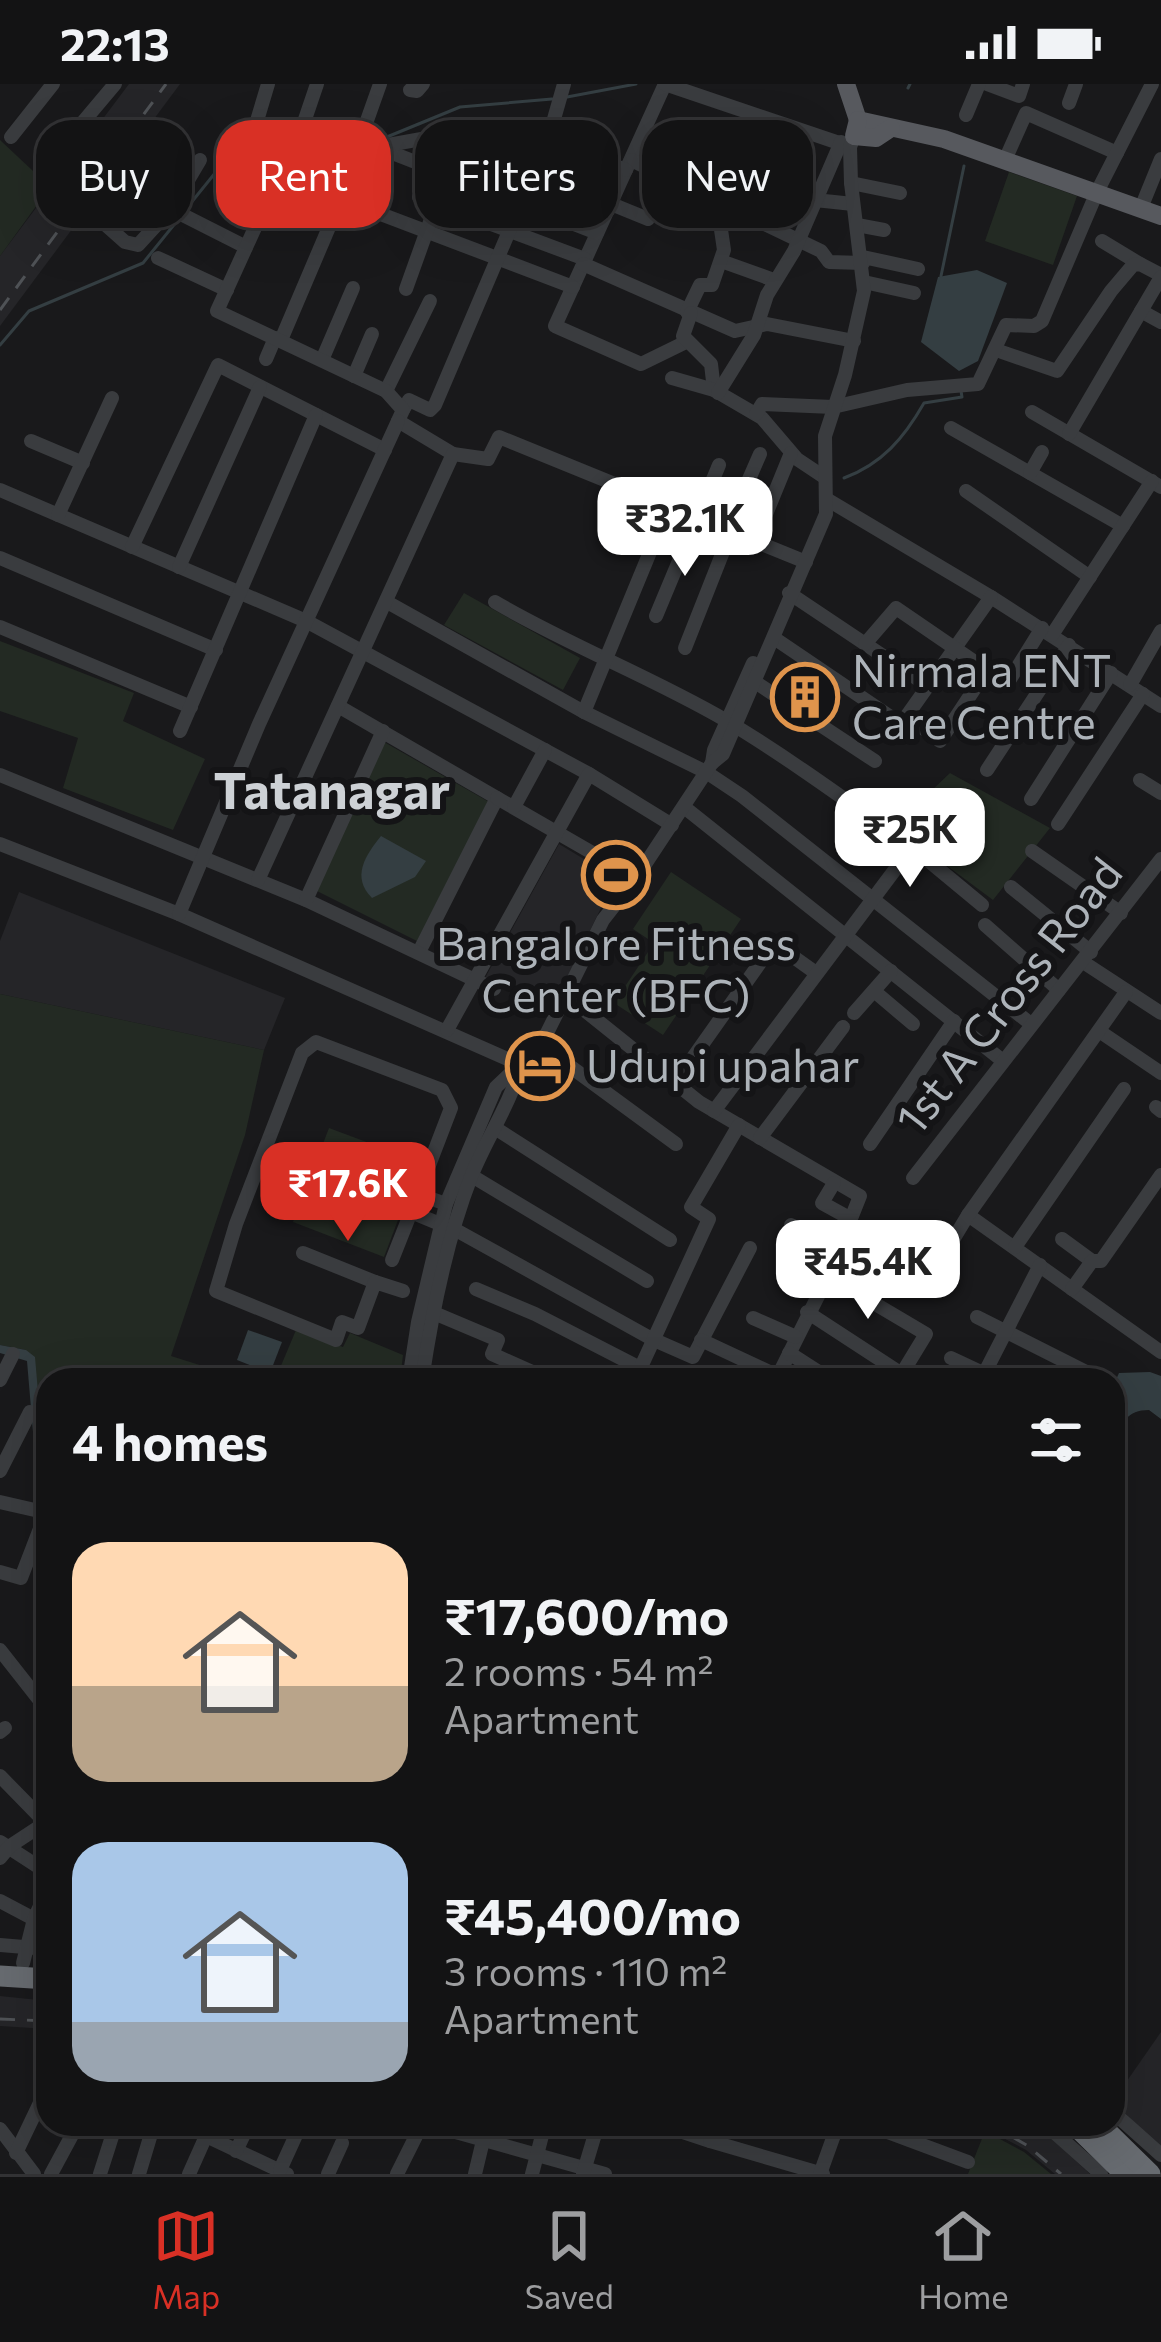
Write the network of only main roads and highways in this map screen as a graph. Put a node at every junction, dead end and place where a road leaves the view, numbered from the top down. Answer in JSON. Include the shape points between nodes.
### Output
{"nodes":[{"id":1,"x":846,"y":84,"type":"edge"},
{"id":2,"x":1161,"y":216,"type":"edge"},
{"id":3,"x":0,"y":1976,"type":"edge"},
{"id":4,"x":36,"y":1978,"type":"edge"},
{"id":5,"x":1086,"y":2136,"type":"edge"},
{"id":6,"x":1111,"y":2136,"type":"edge"},
{"id":7,"x":1125,"y":2174,"type":"edge"},
{"id":8,"x":1150,"y":2174,"type":"edge"}],
"edges":[{"from":1,"to":2,"type":"main road","via":[[851,136],[920,132]]},
{"from":3,"to":4,"type":"highway"},
{"from":5,"to":7,"type":"highway"},
{"from":6,"to":8,"type":"highway"}]}
